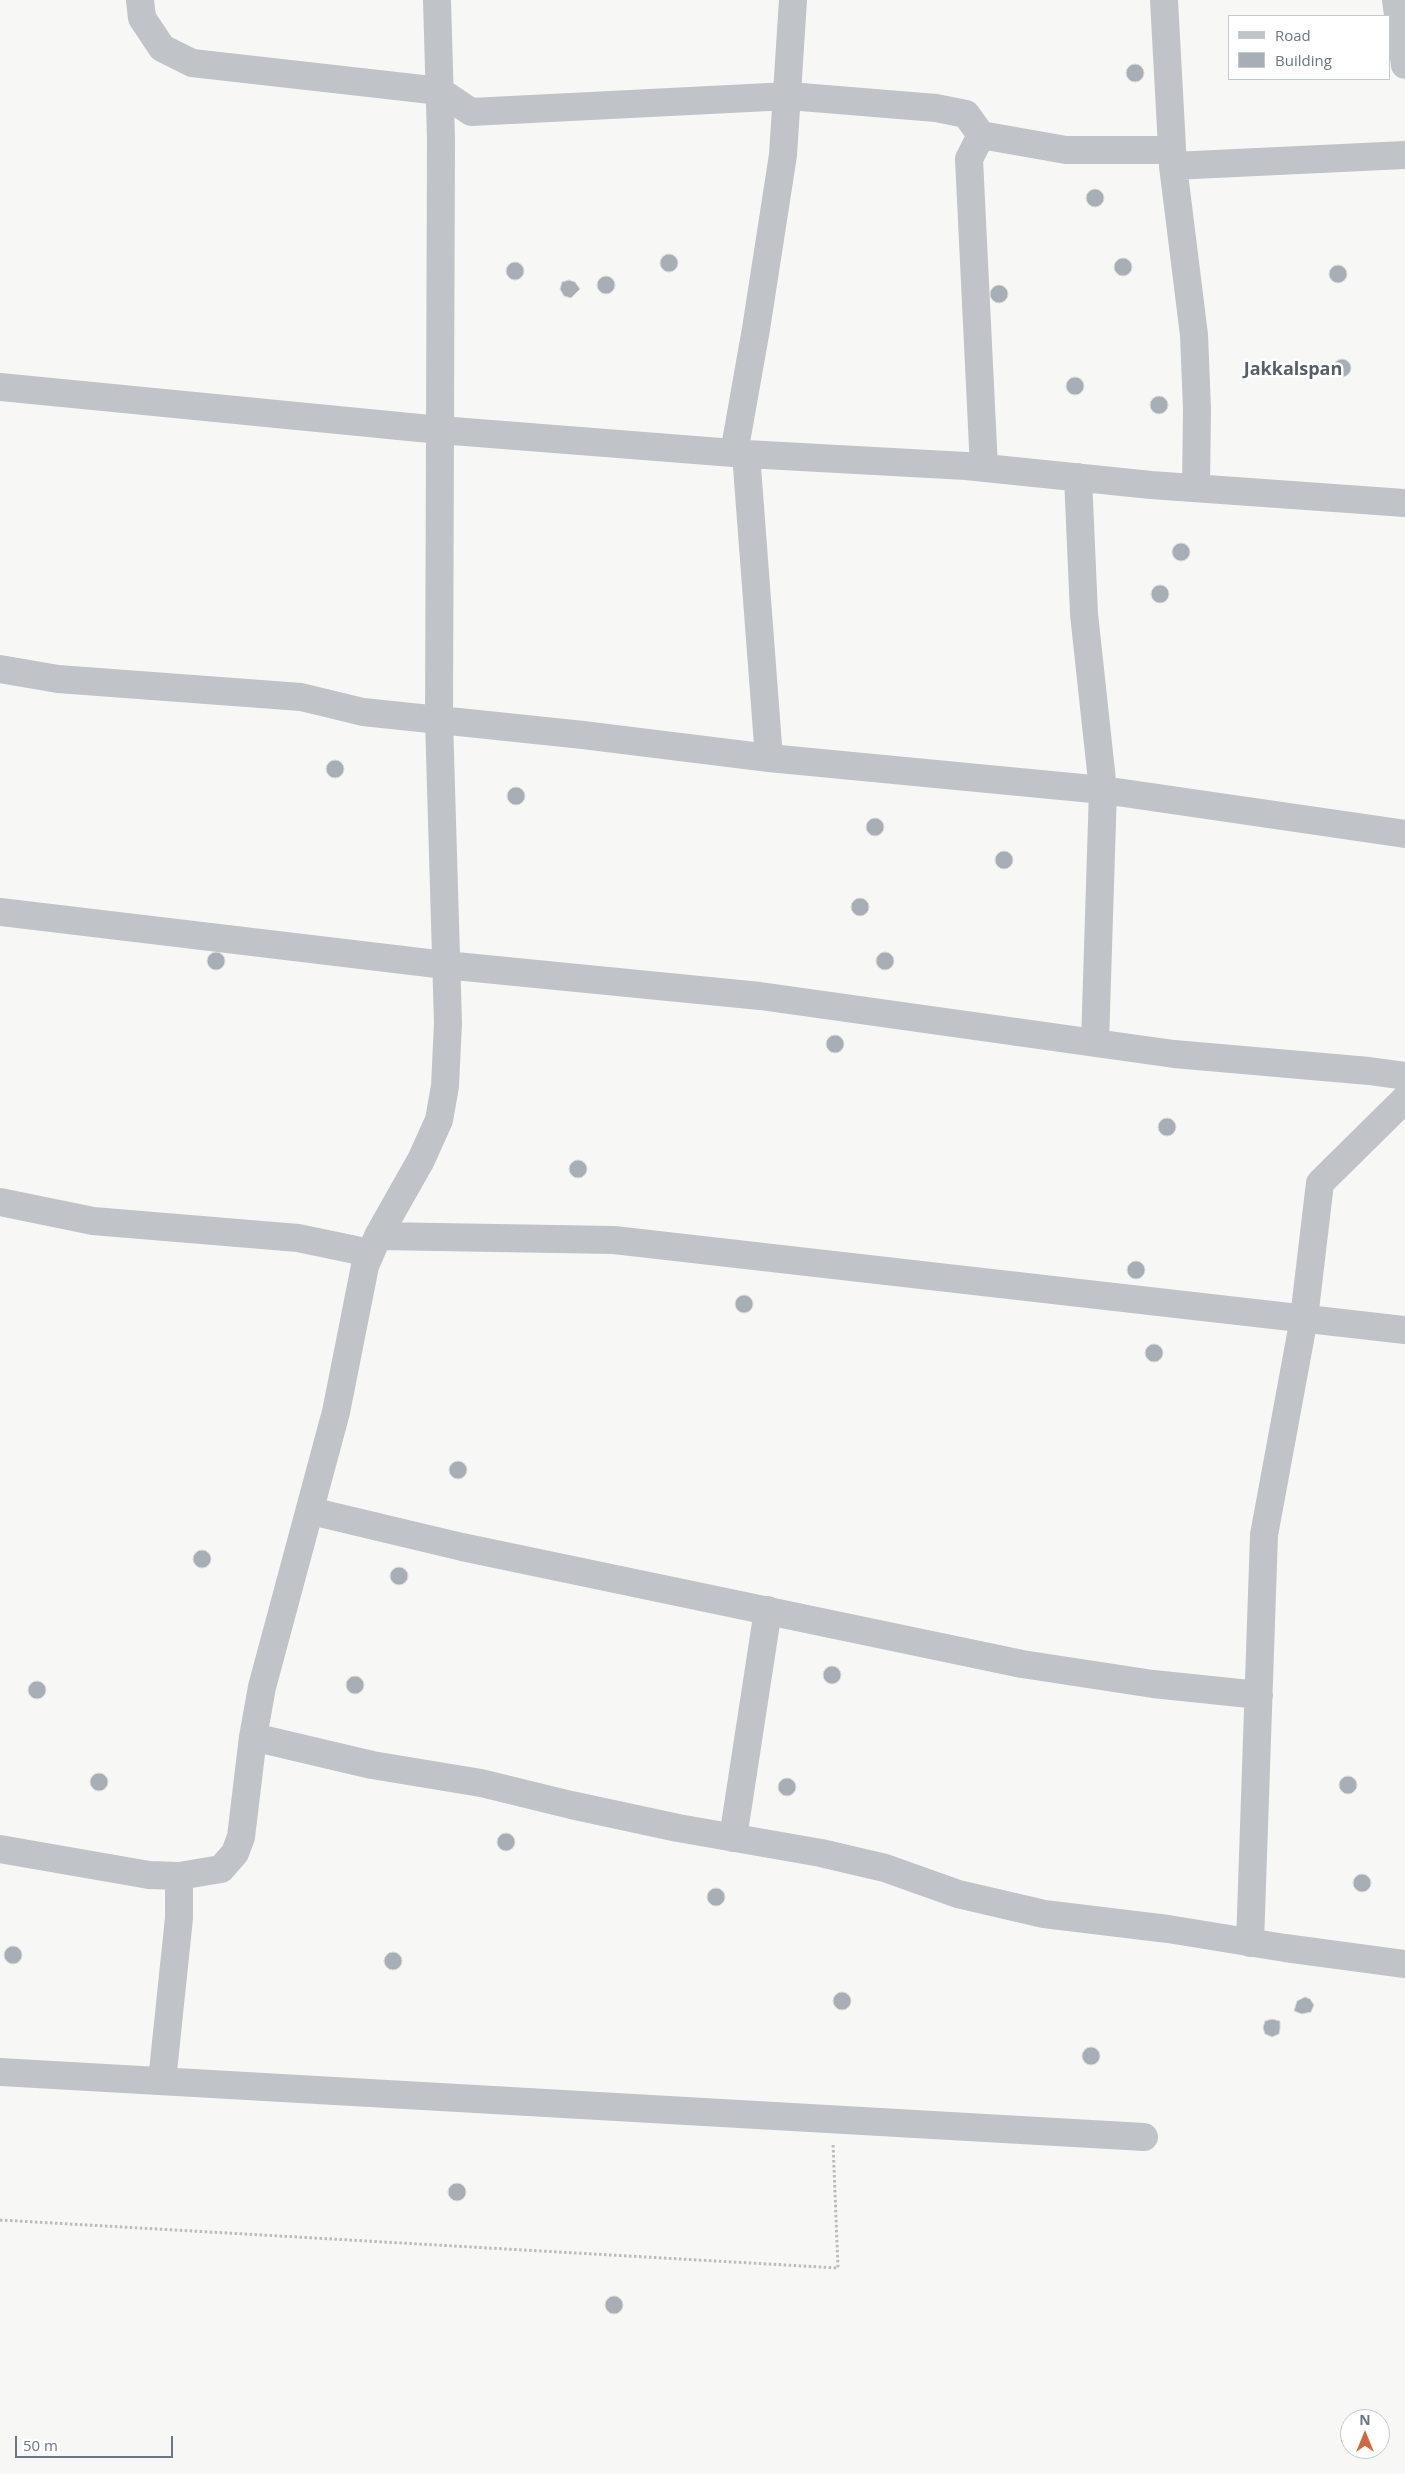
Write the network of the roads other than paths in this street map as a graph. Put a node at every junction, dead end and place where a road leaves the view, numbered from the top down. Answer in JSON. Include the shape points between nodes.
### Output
{"nodes":[{"id":1,"x":140,"y":0,"type":"edge"},
{"id":2,"x":437,"y":0,"type":"edge"},
{"id":3,"x":793,"y":0,"type":"edge"},
{"id":4,"x":1164,"y":0,"type":"edge"},
{"id":5,"x":1396,"y":0,"type":"edge"},
{"id":6,"x":1405,"y":65,"type":"edge"},
{"id":7,"x":440,"y":91,"type":"junction"},
{"id":8,"x":788,"y":96,"type":"junction"},
{"id":9,"x":981,"y":135,"type":"junction"},
{"id":10,"x":1405,"y":156,"type":"edge"},
{"id":11,"x":1172,"y":158,"type":"junction"},
{"id":12,"x":0,"y":387,"type":"edge"},
{"id":13,"x":440,"y":430,"type":"junction"},
{"id":14,"x":740,"y":454,"type":"junction"},
{"id":15,"x":984,"y":468,"type":"junction"},
{"id":16,"x":1078,"y":477,"type":"junction"},
{"id":17,"x":1196,"y":487,"type":"junction"},
{"id":18,"x":1405,"y":503,"type":"edge"},
{"id":19,"x":0,"y":669,"type":"edge"},
{"id":20,"x":439,"y":720,"type":"junction"},
{"id":21,"x":769,"y":758,"type":"junction"},
{"id":22,"x":1103,"y":790,"type":"junction"},
{"id":23,"x":1405,"y":834,"type":"edge"},
{"id":24,"x":0,"y":912,"type":"edge"},
{"id":25,"x":445,"y":965,"type":"junction"},
{"id":26,"x":1095,"y":1043,"type":"junction"},
{"id":27,"x":1405,"y":1076,"type":"edge"},
{"id":28,"x":1405,"y":1099,"type":"edge"},
{"id":29,"x":0,"y":1202,"type":"edge"},
{"id":30,"x":374,"y":1244,"type":"junction"},
{"id":31,"x":1304,"y":1318,"type":"junction"},
{"id":32,"x":1405,"y":1330,"type":"edge"},
{"id":33,"x":311,"y":1511,"type":"junction"},
{"id":34,"x":768,"y":1610,"type":"junction"},
{"id":35,"x":1259,"y":1695,"type":"junction"},
{"id":36,"x":252,"y":1737,"type":"junction"},
{"id":37,"x":733,"y":1838,"type":"junction"},
{"id":38,"x":0,"y":1849,"type":"edge"},
{"id":39,"x":179,"y":1876,"type":"junction"},
{"id":40,"x":1250,"y":1943,"type":"junction"},
{"id":41,"x":1405,"y":1964,"type":"edge"},
{"id":42,"x":0,"y":2072,"type":"edge"},
{"id":43,"x":162,"y":2081,"type":"junction"},
{"id":44,"x":1144,"y":2137,"type":"dead end"}],
"edges":[{"from":1,"to":7,"type":"street","via":[[142,18],[162,48],[192,63]]},
{"from":2,"to":7,"type":"street"},
{"from":3,"to":8,"type":"street"},
{"from":4,"to":11,"type":"street"},
{"from":5,"to":6,"type":"street"},
{"from":7,"to":8,"type":"street","via":[[471,112]]},
{"from":7,"to":13,"type":"street"},
{"from":8,"to":9,"type":"street","via":[[936,108],[966,114]]},
{"from":8,"to":14,"type":"street","via":[[783,154]]},
{"from":9,"to":11,"type":"street","via":[[1066,150]]},
{"from":9,"to":15,"type":"street","via":[[969,159]]},
{"from":10,"to":11,"type":"street"},
{"from":11,"to":17,"type":"street","via":[[1194,335]]},
{"from":12,"to":13,"type":"street"},
{"from":13,"to":14,"type":"street"},
{"from":13,"to":20,"type":"street"},
{"from":14,"to":15,"type":"street"},
{"from":14,"to":21,"type":"street"},
{"from":15,"to":16,"type":"street"},
{"from":16,"to":17,"type":"street"},
{"from":16,"to":22,"type":"street","via":[[1084,614]]},
{"from":17,"to":18,"type":"street"},
{"from":19,"to":20,"type":"street","via":[[58,679],[301,697],[363,712]]},
{"from":20,"to":21,"type":"street"},
{"from":20,"to":25,"type":"street"},
{"from":21,"to":22,"type":"street"},
{"from":22,"to":23,"type":"street"},
{"from":22,"to":26,"type":"street"},
{"from":24,"to":25,"type":"street"},
{"from":25,"to":26,"type":"street","via":[[760,996]]},
{"from":25,"to":30,"type":"street","via":[[447,1056],[439,1120]]},
{"from":26,"to":27,"type":"street","via":[[1174,1054]]},
{"from":28,"to":31,"type":"street","via":[[1320,1183]]},
{"from":29,"to":30,"type":"street","via":[[92,1220]]},
{"from":30,"to":31,"type":"street","via":[[614,1240]]},
{"from":30,"to":33,"type":"street","via":[[360,1288],[352,1342]]},
{"from":31,"to":32,"type":"street"},
{"from":31,"to":35,"type":"street","via":[[1264,1535]]},
{"from":33,"to":34,"type":"street","via":[[462,1547]]},
{"from":33,"to":36,"type":"street","via":[[276,1631]]},
{"from":34,"to":35,"type":"street","via":[[1022,1664],[1153,1684]]},
{"from":34,"to":37,"type":"street"},
{"from":35,"to":40,"type":"street"},
{"from":36,"to":37,"type":"street","via":[[372,1765],[481,1783]]},
{"from":36,"to":39,"type":"street","via":[[241,1837],[235,1853],[221,1869]]},
{"from":37,"to":40,"type":"street","via":[[782,1845],[885,1868],[958,1894],[1044,1914]]},
{"from":38,"to":39,"type":"street","via":[[149,1875]]},
{"from":39,"to":43,"type":"street","via":[[179,1918]]},
{"from":40,"to":41,"type":"street"},
{"from":42,"to":43,"type":"street"},
{"from":43,"to":44,"type":"street"}]}
